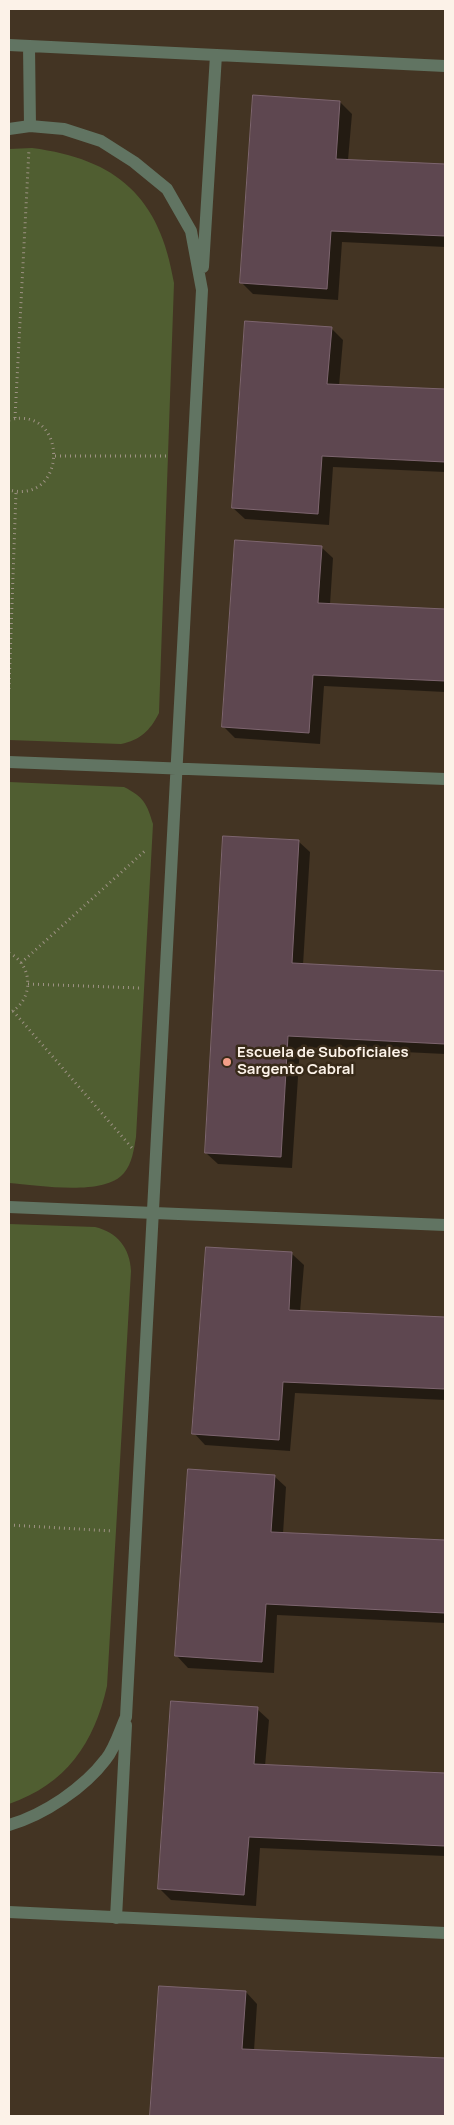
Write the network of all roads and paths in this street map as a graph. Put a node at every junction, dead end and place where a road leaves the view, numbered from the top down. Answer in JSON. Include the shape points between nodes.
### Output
{"nodes":[{"id":1,"x":9,"y":45,"type":"edge"},
{"id":2,"x":29,"y":46,"type":"junction"},
{"id":3,"x":216,"y":55,"type":"junction"},
{"id":4,"x":445,"y":66,"type":"edge"},
{"id":5,"x":30,"y":126,"type":"junction"},
{"id":6,"x":9,"y":129,"type":"edge"},
{"id":7,"x":202,"y":290,"type":"junction"},
{"id":8,"x":15,"y":418,"type":"junction"},
{"id":9,"x":9,"y":420,"type":"edge"},
{"id":10,"x":55,"y":456,"type":"junction"},
{"id":11,"x":192,"y":456,"type":"junction"},
{"id":12,"x":9,"y":490,"type":"edge"},
{"id":13,"x":16,"y":492,"type":"junction"},
{"id":14,"x":9,"y":689,"type":"edge"},
{"id":15,"x":9,"y":762,"type":"edge"},
{"id":16,"x":176,"y":770,"type":"junction"},
{"id":17,"x":445,"y":779,"type":"edge"},
{"id":18,"x":174,"y":825,"type":"junction"},
{"id":19,"x":9,"y":953,"type":"edge"},
{"id":20,"x":21,"y":963,"type":"junction"},
{"id":21,"x":28,"y":984,"type":"junction"},
{"id":22,"x":165,"y":989,"type":"junction"},
{"id":23,"x":11,"y":1012,"type":"edge"},
{"id":24,"x":155,"y":1174,"type":"junction"},
{"id":25,"x":9,"y":1207,"type":"edge"},
{"id":26,"x":153,"y":1213,"type":"junction"},
{"id":27,"x":445,"y":1225,"type":"edge"},
{"id":28,"x":9,"y":1525,"type":"edge"},
{"id":29,"x":136,"y":1532,"type":"junction"},
{"id":30,"x":126,"y":1717,"type":"junction"},
{"id":31,"x":9,"y":1826,"type":"edge"},
{"id":32,"x":9,"y":1912,"type":"edge"},
{"id":33,"x":116,"y":1918,"type":"junction"},
{"id":34,"x":445,"y":1933,"type":"edge"}],
"edges":[{"from":1,"to":2,"type":"lane"},
{"from":2,"to":3,"type":"lane"},
{"from":2,"to":5,"type":"lane"},
{"from":3,"to":4,"type":"lane"},
{"from":3,"to":7,"type":"lane"},
{"from":5,"to":6,"type":"lane"},
{"from":5,"to":7,"type":"lane","via":[[64,129],[101,141],[167,189],[191,231]]},
{"from":5,"to":8,"type":"path"},
{"from":7,"to":11,"type":"lane"},
{"from":8,"to":9,"type":"path"},
{"from":8,"to":10,"type":"path","via":[[27,419],[43,428],[53,444]]},
{"from":10,"to":11,"type":"path"},
{"from":10,"to":13,"type":"path","via":[[47,478],[27,490]]},
{"from":11,"to":16,"type":"lane"},
{"from":12,"to":13,"type":"path"},
{"from":13,"to":14,"type":"path"},
{"from":15,"to":16,"type":"lane"},
{"from":16,"to":17,"type":"lane"},
{"from":16,"to":18,"type":"lane"},
{"from":18,"to":20,"type":"path"},
{"from":18,"to":22,"type":"lane"},
{"from":19,"to":20,"type":"path"},
{"from":20,"to":21,"type":"path","via":[[27,973]]},
{"from":21,"to":22,"type":"path"},
{"from":21,"to":23,"type":"path","via":[[21,1004]]},
{"from":22,"to":24,"type":"lane"},
{"from":23,"to":24,"type":"path"},
{"from":24,"to":26,"type":"lane"},
{"from":25,"to":26,"type":"lane"},
{"from":26,"to":27,"type":"lane"},
{"from":26,"to":29,"type":"lane"},
{"from":28,"to":29,"type":"path"},
{"from":29,"to":30,"type":"lane"},
{"from":30,"to":31,"type":"lane","via":[[107,1758],[88,1778],[60,1800]]},
{"from":30,"to":33,"type":"lane"},
{"from":32,"to":33,"type":"lane"},
{"from":33,"to":34,"type":"lane"}]}
